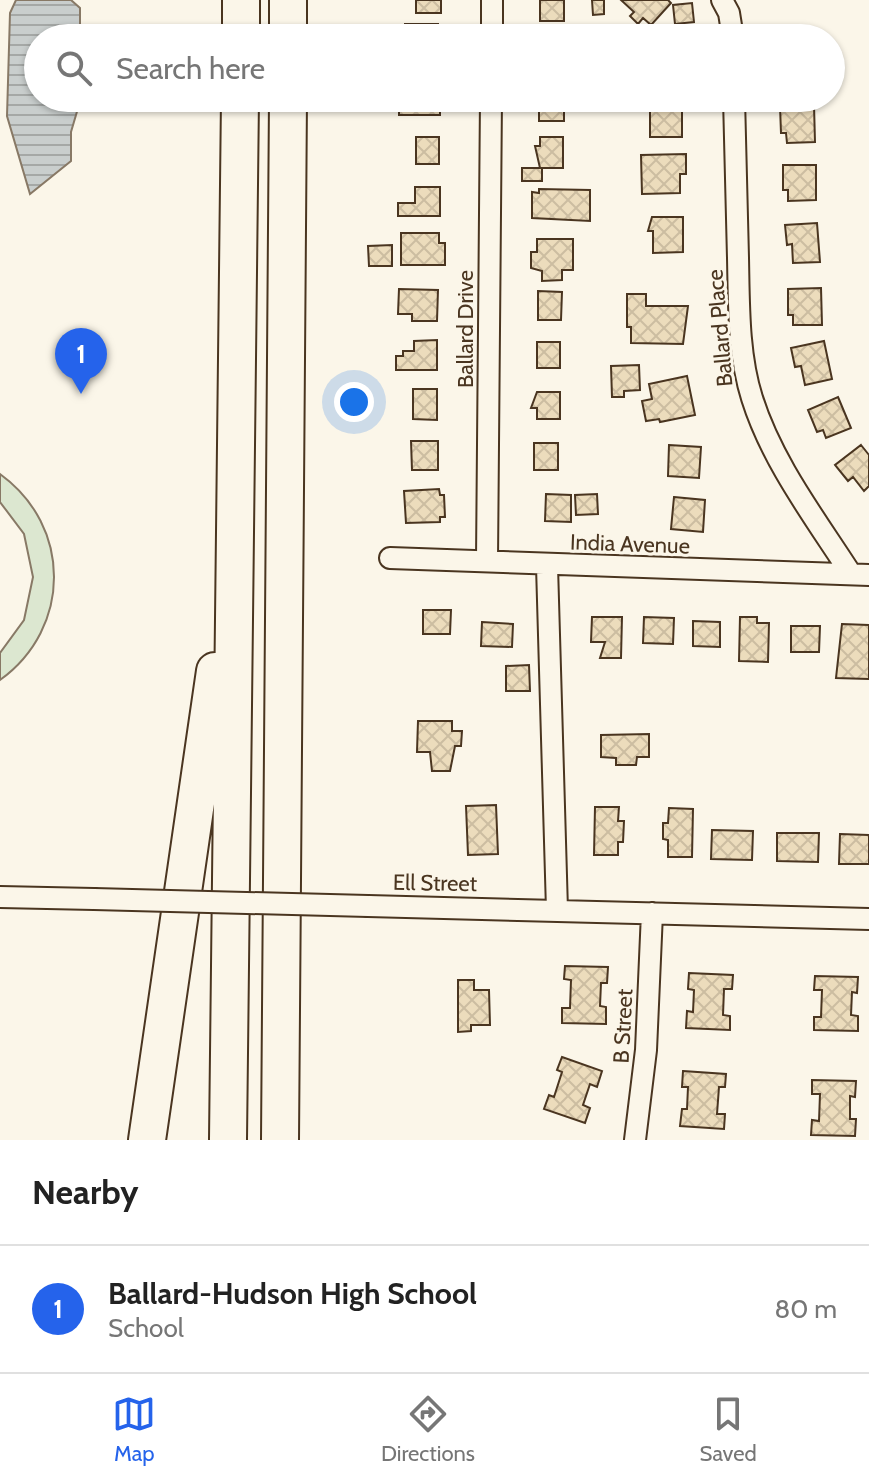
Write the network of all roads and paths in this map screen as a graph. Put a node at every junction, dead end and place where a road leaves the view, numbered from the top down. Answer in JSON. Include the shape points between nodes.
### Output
{"nodes":[{"id":1,"x":241,"y":0,"type":"edge"},
{"id":2,"x":288,"y":0,"type":"edge"},
{"id":3,"x":492,"y":0,"type":"edge"},
{"id":4,"x":722,"y":0,"type":"edge"},
{"id":5,"x":241,"y":24,"type":"edge"},
{"id":6,"x":288,"y":24,"type":"edge"},
{"id":7,"x":492,"y":24,"type":"edge"},
{"id":8,"x":731,"y":24,"type":"edge"},
{"id":9,"x":240,"y":112,"type":"edge"},
{"id":10,"x":288,"y":112,"type":"edge"},
{"id":11,"x":491,"y":112,"type":"edge"},
{"id":12,"x":734,"y":112,"type":"edge"},
{"id":13,"x":234,"y":539,"type":"junction"},
{"id":14,"x":390,"y":558,"type":"dead end"},
{"id":15,"x":487,"y":560,"type":"junction"},
{"id":16,"x":547,"y":566,"type":"junction"},
{"id":17,"x":860,"y":574,"type":"edge"},
{"id":18,"x":0,"y":897,"type":"edge"},
{"id":19,"x":557,"y":910,"type":"junction"},
{"id":20,"x":652,"y":913,"type":"junction"},
{"id":21,"x":869,"y":919,"type":"edge"},
{"id":22,"x":147,"y":1140,"type":"edge"},
{"id":23,"x":228,"y":1140,"type":"edge"},
{"id":24,"x":280,"y":1140,"type":"edge"},
{"id":25,"x":635,"y":1140,"type":"edge"}],
"edges":[{"from":1,"to":5,"type":"highway"},
{"from":2,"to":6,"type":"highway"},
{"from":3,"to":7,"type":"street"},
{"from":4,"to":8,"type":"street"},
{"from":9,"to":13,"type":"highway"},
{"from":10,"to":24,"type":"highway"},
{"from":11,"to":15,"type":"street","name":"Ballard Drive"},
{"from":12,"to":17,"type":"street","name":"Ballard Place","via":[[739,302],[751,396],[790,479]]},
{"from":13,"to":22,"type":"highway"},
{"from":13,"to":23,"type":"highway"},
{"from":14,"to":15,"type":"street","name":"India Avenue"},
{"from":15,"to":16,"type":"street","name":"India Avenue"},
{"from":16,"to":17,"type":"street","name":"India Avenue"},
{"from":16,"to":19,"type":"street"},
{"from":18,"to":19,"type":"street","name":"Ell Street","bridge":true},
{"from":19,"to":20,"type":"street","name":"Ell Street"},
{"from":20,"to":21,"type":"street","name":"Ell Street"},
{"from":20,"to":25,"type":"street","name":"B Street","via":[[646,1050]]}]}
